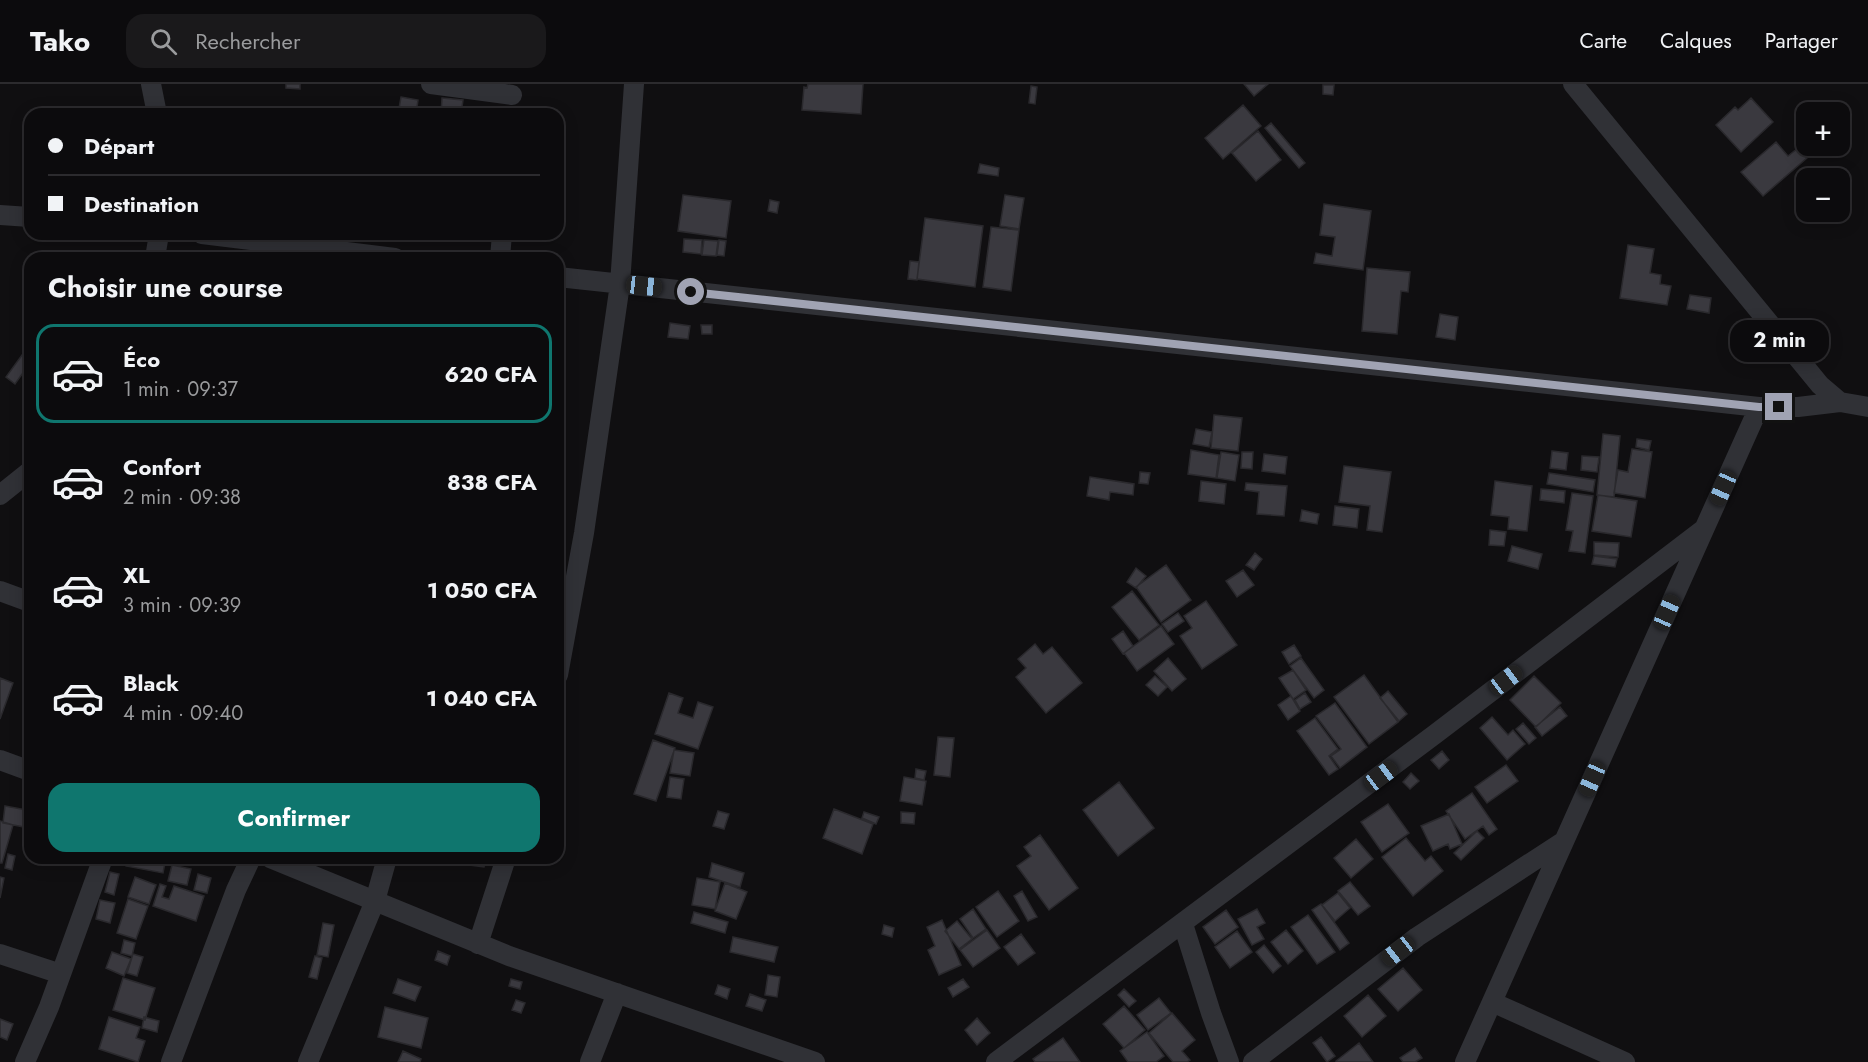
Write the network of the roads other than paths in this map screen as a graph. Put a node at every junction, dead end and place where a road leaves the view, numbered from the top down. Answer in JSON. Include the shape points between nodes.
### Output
{"nodes":[{"id":1,"x":151,"y":84,"type":"edge"},
{"id":2,"x":431,"y":84,"type":"edge"},
{"id":3,"x":634,"y":84,"type":"edge"},
{"id":4,"x":1573,"y":84,"type":"edge"},
{"id":5,"x":511,"y":98,"type":"edge"},
{"id":6,"x":155,"y":108,"type":"edge"},
{"id":7,"x":0,"y":215,"type":"edge"},
{"id":8,"x":24,"y":217,"type":"edge"},
{"id":9,"x":250,"y":240,"type":"edge"},
{"id":10,"x":347,"y":252,"type":"edge"},
{"id":11,"x":564,"y":278,"type":"edge"},
{"id":12,"x":620,"y":284,"type":"junction"},
{"id":13,"x":1839,"y":402,"type":"junction"},
{"id":14,"x":1759,"y":407,"type":"junction"},
{"id":15,"x":1868,"y":407,"type":"edge"},
{"id":16,"x":24,"y":476,"type":"edge"},
{"id":17,"x":0,"y":495,"type":"edge"},
{"id":18,"x":1704,"y":529,"type":"junction"},
{"id":19,"x":0,"y":591,"type":"edge"},
{"id":20,"x":24,"y":600,"type":"edge"},
{"id":21,"x":564,"y":642,"type":"edge"},
{"id":22,"x":0,"y":760,"type":"edge"},
{"id":23,"x":24,"y":769,"type":"edge"},
{"id":24,"x":1564,"y":842,"type":"junction"},
{"id":25,"x":102,"y":864,"type":"edge"},
{"id":26,"x":248,"y":864,"type":"edge"},
{"id":27,"x":284,"y":864,"type":"edge"},
{"id":28,"x":385,"y":864,"type":"edge"},
{"id":29,"x":504,"y":864,"type":"edge"},
{"id":30,"x":375,"y":902,"type":"junction"},
{"id":31,"x":1183,"y":924,"type":"junction"},
{"id":32,"x":478,"y":944,"type":"junction"},
{"id":33,"x":0,"y":954,"type":"edge"},
{"id":34,"x":61,"y":974,"type":"junction"},
{"id":35,"x":617,"y":993,"type":"junction"},
{"id":36,"x":1492,"y":1002,"type":"junction"},
{"id":37,"x":1621,"y":1061,"type":"edge"},
{"id":38,"x":25,"y":1062,"type":"edge"},
{"id":39,"x":171,"y":1062,"type":"edge"},
{"id":40,"x":308,"y":1062,"type":"edge"},
{"id":41,"x":590,"y":1062,"type":"edge"},
{"id":42,"x":815,"y":1062,"type":"edge"},
{"id":43,"x":996,"y":1062,"type":"edge"},
{"id":44,"x":1229,"y":1062,"type":"edge"},
{"id":45,"x":1253,"y":1062,"type":"edge"},
{"id":46,"x":1465,"y":1062,"type":"edge"}],
"edges":[{"from":1,"to":6,"type":"street"},
{"from":2,"to":5,"type":"street"},
{"from":3,"to":12,"type":"street"},
{"from":4,"to":13,"type":"street","via":[[1820,385]]},
{"from":7,"to":8,"type":"street"},
{"from":9,"to":10,"type":"street"},
{"from":11,"to":12,"type":"street"},
{"from":12,"to":14,"type":"street"},
{"from":12,"to":21,"type":"street"},
{"from":13,"to":14,"type":"street"},
{"from":13,"to":15,"type":"street"},
{"from":14,"to":18,"type":"street"},
{"from":16,"to":17,"type":"street"},
{"from":18,"to":24,"type":"street"},
{"from":18,"to":31,"type":"street"},
{"from":19,"to":20,"type":"street"},
{"from":22,"to":23,"type":"street"},
{"from":24,"to":36,"type":"street"},
{"from":24,"to":45,"type":"street","via":[[1417,937]]},
{"from":25,"to":34,"type":"street"},
{"from":26,"to":39,"type":"street"},
{"from":27,"to":30,"type":"street"},
{"from":28,"to":30,"type":"street"},
{"from":29,"to":32,"type":"street"},
{"from":30,"to":32,"type":"street"},
{"from":30,"to":40,"type":"street"},
{"from":31,"to":43,"type":"street"},
{"from":31,"to":44,"type":"street"},
{"from":32,"to":35,"type":"street"},
{"from":33,"to":34,"type":"street"},
{"from":34,"to":38,"type":"street"},
{"from":35,"to":41,"type":"street"},
{"from":35,"to":42,"type":"street"},
{"from":36,"to":37,"type":"street"},
{"from":36,"to":46,"type":"street"}]}
